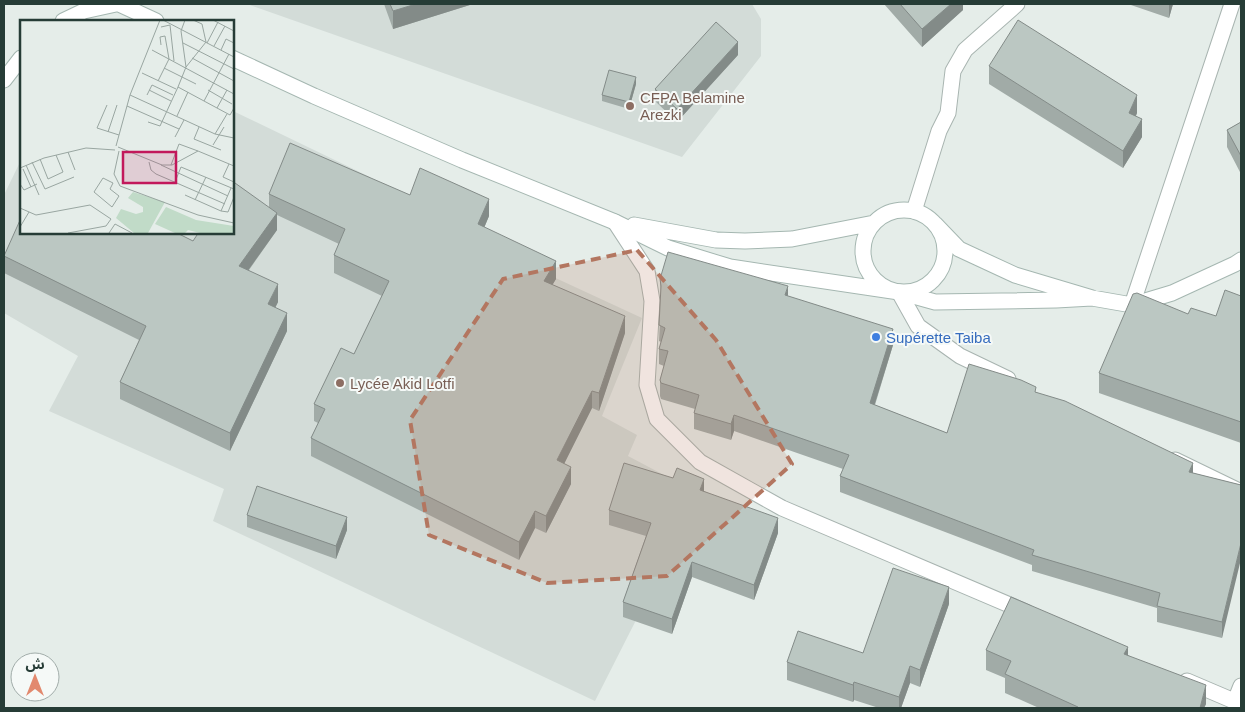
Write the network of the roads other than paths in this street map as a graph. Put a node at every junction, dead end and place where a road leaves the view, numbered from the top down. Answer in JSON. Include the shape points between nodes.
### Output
{"nodes":[{"id":1,"x":118,"y":4,"type":"edge"},
{"id":2,"x":1017,"y":4,"type":"edge"},
{"id":3,"x":1232,"y":4,"type":"edge"},
{"id":4,"x":66,"y":20,"type":"edge"},
{"id":5,"x":154,"y":20,"type":"edge"},
{"id":6,"x":20,"y":59,"type":"edge"},
{"id":7,"x":234,"y":59,"type":"edge"},
{"id":8,"x":4,"y":80,"type":"edge"},
{"id":9,"x":914,"y":211,"type":"junction"},
{"id":10,"x":616,"y":222,"type":"junction"},
{"id":11,"x":874,"y":222,"type":"junction"},
{"id":12,"x":935,"y":224,"type":"junction"},
{"id":13,"x":1241,"y":260,"type":"edge"},
{"id":14,"x":899,"y":292,"type":"junction"},
{"id":15,"x":1092,"y":298,"type":"junction"},
{"id":16,"x":1132,"y":304,"type":"junction"},
{"id":17,"x":1022,"y":386,"type":"edge"},
{"id":18,"x":1162,"y":454,"type":"edge"},
{"id":19,"x":1241,"y":492,"type":"edge"},
{"id":20,"x":1036,"y":616,"type":"edge"},
{"id":21,"x":1171,"y":674,"type":"edge"},
{"id":22,"x":1241,"y":686,"type":"edge"},
{"id":23,"x":1238,"y":703,"type":"edge"}],
"edges":[{"from":1,"to":4,"type":"main road","via":[[84,11]]},
{"from":1,"to":5,"type":"main road"},
{"from":2,"to":9,"type":"main road","via":[[965,50],[953,71],[948,113],[939,131]]},
{"from":3,"to":16,"type":"main road"},
{"from":6,"to":8,"type":"main road"},
{"from":7,"to":10,"type":"main road","via":[[462,160]]},
{"from":9,"to":11,"type":"main road","via":[[886,214]]},
{"from":9,"to":12,"type":"main road"},
{"from":10,"to":11,"type":"main road","via":[[745,242],[792,239]]},
{"from":10,"to":14,"type":"main road","via":[[668,248],[730,267]]},
{"from":10,"to":20,"type":"main road","via":[[647,270],[652,301],[647,386],[657,419],[700,462],[782,508]]},
{"from":11,"to":14,"type":"main road","via":[[866,234],[862,251],[865,265],[883,287]]},
{"from":12,"to":14,"type":"main road","via":[[945,250],[942,264],[924,287]]},
{"from":12,"to":15,"type":"main road","via":[[967,253],[1015,275]]},
{"from":13,"to":16,"type":"main road","via":[[1172,293]]},
{"from":14,"to":15,"type":"main road","via":[[935,302]]},
{"from":14,"to":17,"type":"main road","via":[[918,326],[960,356]]},
{"from":15,"to":16,"type":"main road"},
{"from":18,"to":19,"type":"main road"},
{"from":21,"to":23,"type":"main road"},
{"from":22,"to":23,"type":"main road"}]}
